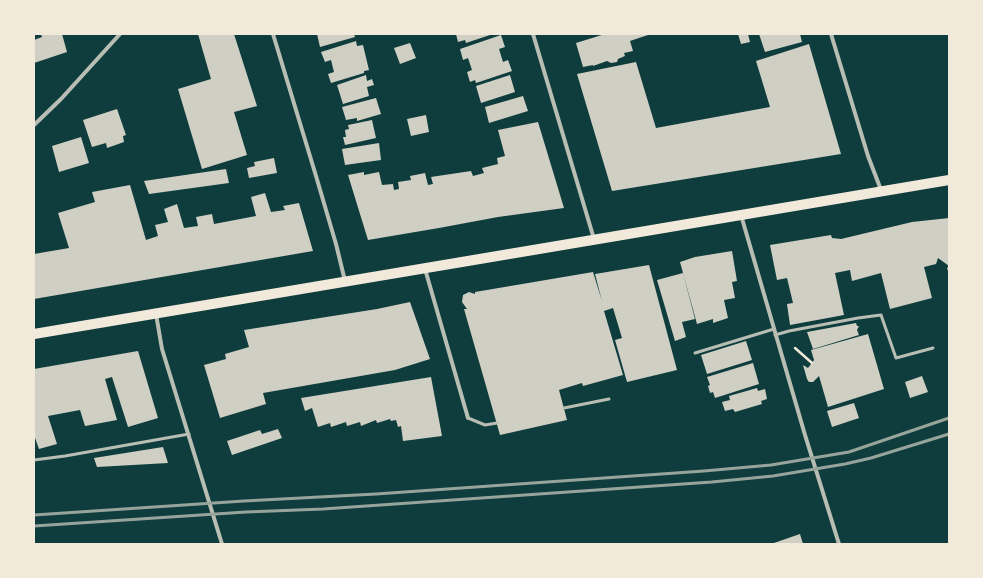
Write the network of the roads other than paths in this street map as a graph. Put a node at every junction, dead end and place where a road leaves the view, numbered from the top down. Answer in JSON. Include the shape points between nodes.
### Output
{"nodes":[{"id":1,"x":120,"y":34,"type":"edge"},
{"id":2,"x":273,"y":34,"type":"edge"},
{"id":3,"x":533,"y":34,"type":"edge"},
{"id":4,"x":831,"y":34,"type":"edge"},
{"id":5,"x":34,"y":125,"type":"edge"},
{"id":6,"x":949,"y":180,"type":"edge"},
{"id":7,"x":881,"y":191,"type":"junction"},
{"id":8,"x":741,"y":215,"type":"junction"},
{"id":9,"x":594,"y":239,"type":"junction"},
{"id":10,"x":425,"y":268,"type":"junction"},
{"id":11,"x":345,"y":282,"type":"junction"},
{"id":12,"x":155,"y":313,"type":"junction"},
{"id":13,"x":774,"y":329,"type":"junction"},
{"id":14,"x":34,"y":334,"type":"edge"},
{"id":15,"x":775,"y":335,"type":"junction"},
{"id":16,"x":933,"y":348,"type":"dead end"},
{"id":17,"x":695,"y":352,"type":"dead end"},
{"id":18,"x":610,"y":399,"type":"dead end"},
{"id":19,"x":564,"y":408,"type":"dead end"},
{"id":20,"x":468,"y":418,"type":"joint"},
{"id":21,"x":497,"y":423,"type":"dead end"},
{"id":22,"x":189,"y":434,"type":"junction"},
{"id":23,"x":34,"y":460,"type":"edge"},
{"id":24,"x":222,"y":544,"type":"edge"},
{"id":25,"x":839,"y":544,"type":"edge"}],
"edges":[{"from":1,"to":5,"type":"street"},
{"from":2,"to":11,"type":"street","via":[[321,191]]},
{"from":3,"to":9,"type":"street"},
{"from":4,"to":7,"type":"street"},
{"from":6,"to":7,"type":"main road"},
{"from":7,"to":8,"type":"main road"},
{"from":8,"to":9,"type":"main road"},
{"from":8,"to":13,"type":"street"},
{"from":9,"to":10,"type":"main road"},
{"from":10,"to":11,"type":"main road"},
{"from":10,"to":20,"type":"street"},
{"from":11,"to":12,"type":"main road"},
{"from":12,"to":14,"type":"main road"},
{"from":12,"to":22,"type":"street","via":[[162,349]]},
{"from":13,"to":15,"type":"street"},
{"from":13,"to":17,"type":"lane"},
{"from":15,"to":16,"type":"lane","via":[[880,315],[896,358]]},
{"from":15,"to":25,"type":"street"},
{"from":18,"to":19,"type":"lane"},
{"from":20,"to":21,"type":"lane","via":[[485,425]]},
{"from":22,"to":23,"type":"lane"},
{"from":22,"to":24,"type":"street"}]}
